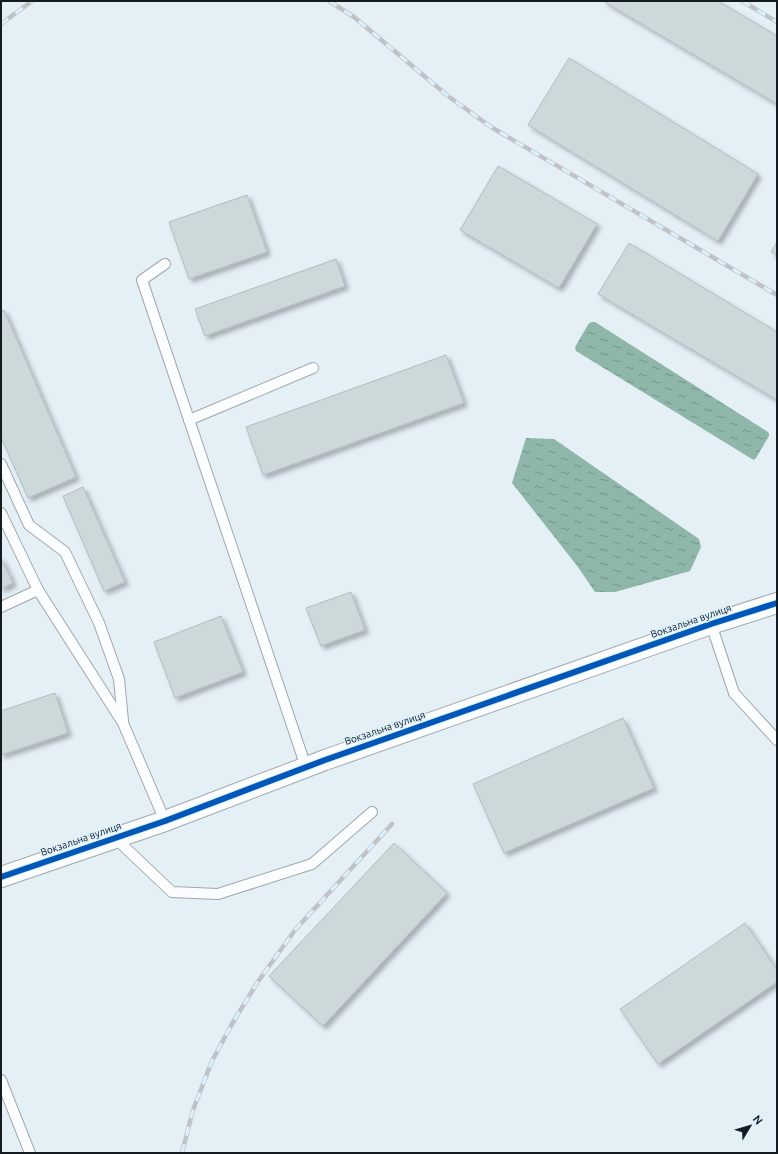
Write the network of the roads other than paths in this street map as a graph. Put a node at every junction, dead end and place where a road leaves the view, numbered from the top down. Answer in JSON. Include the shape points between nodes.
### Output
{"nodes":[{"id":1,"x":165,"y":264,"type":"dead end"},
{"id":2,"x":313,"y":368,"type":"dead end"},
{"id":3,"x":189,"y":420,"type":"junction"},
{"id":4,"x":1,"y":464,"type":"edge"},
{"id":5,"x":1,"y":513,"type":"edge"},
{"id":6,"x":38,"y":590,"type":"junction"},
{"id":7,"x":777,"y":603,"type":"edge"},
{"id":8,"x":1,"y":607,"type":"edge"},
{"id":9,"x":711,"y":624,"type":"junction"},
{"id":10,"x":123,"y":723,"type":"junction"},
{"id":11,"x":777,"y":740,"type":"edge"},
{"id":12,"x":306,"y":767,"type":"junction"},
{"id":13,"x":372,"y":812,"type":"dead end"},
{"id":14,"x":165,"y":821,"type":"junction"},
{"id":15,"x":116,"y":838,"type":"junction"},
{"id":16,"x":1,"y":877,"type":"edge"},
{"id":17,"x":1,"y":1080,"type":"edge"},
{"id":18,"x":30,"y":1153,"type":"edge"}],
"edges":[{"from":1,"to":3,"type":"lane","via":[[142,280]]},
{"from":2,"to":3,"type":"lane"},
{"from":3,"to":12,"type":"lane"},
{"from":4,"to":10,"type":"lane","via":[[29,525],[65,552],[99,623],[119,680]]},
{"from":5,"to":6,"type":"lane"},
{"from":6,"to":8,"type":"lane"},
{"from":6,"to":10,"type":"lane"},
{"from":7,"to":9,"type":"street","name":"Вокзальна вулиця"},
{"from":9,"to":11,"type":"lane","via":[[734,693]]},
{"from":9,"to":12,"type":"street","name":"Вокзальна вулиця"},
{"from":10,"to":14,"type":"lane"},
{"from":12,"to":14,"type":"street","name":"Вокзальна вулиця"},
{"from":13,"to":15,"type":"lane","via":[[312,864],[218,894],[172,892]]},
{"from":14,"to":15,"type":"street","name":"Вокзальна вулиця"},
{"from":15,"to":16,"type":"street","name":"Вокзальна вулиця"},
{"from":17,"to":18,"type":"lane"}]}
